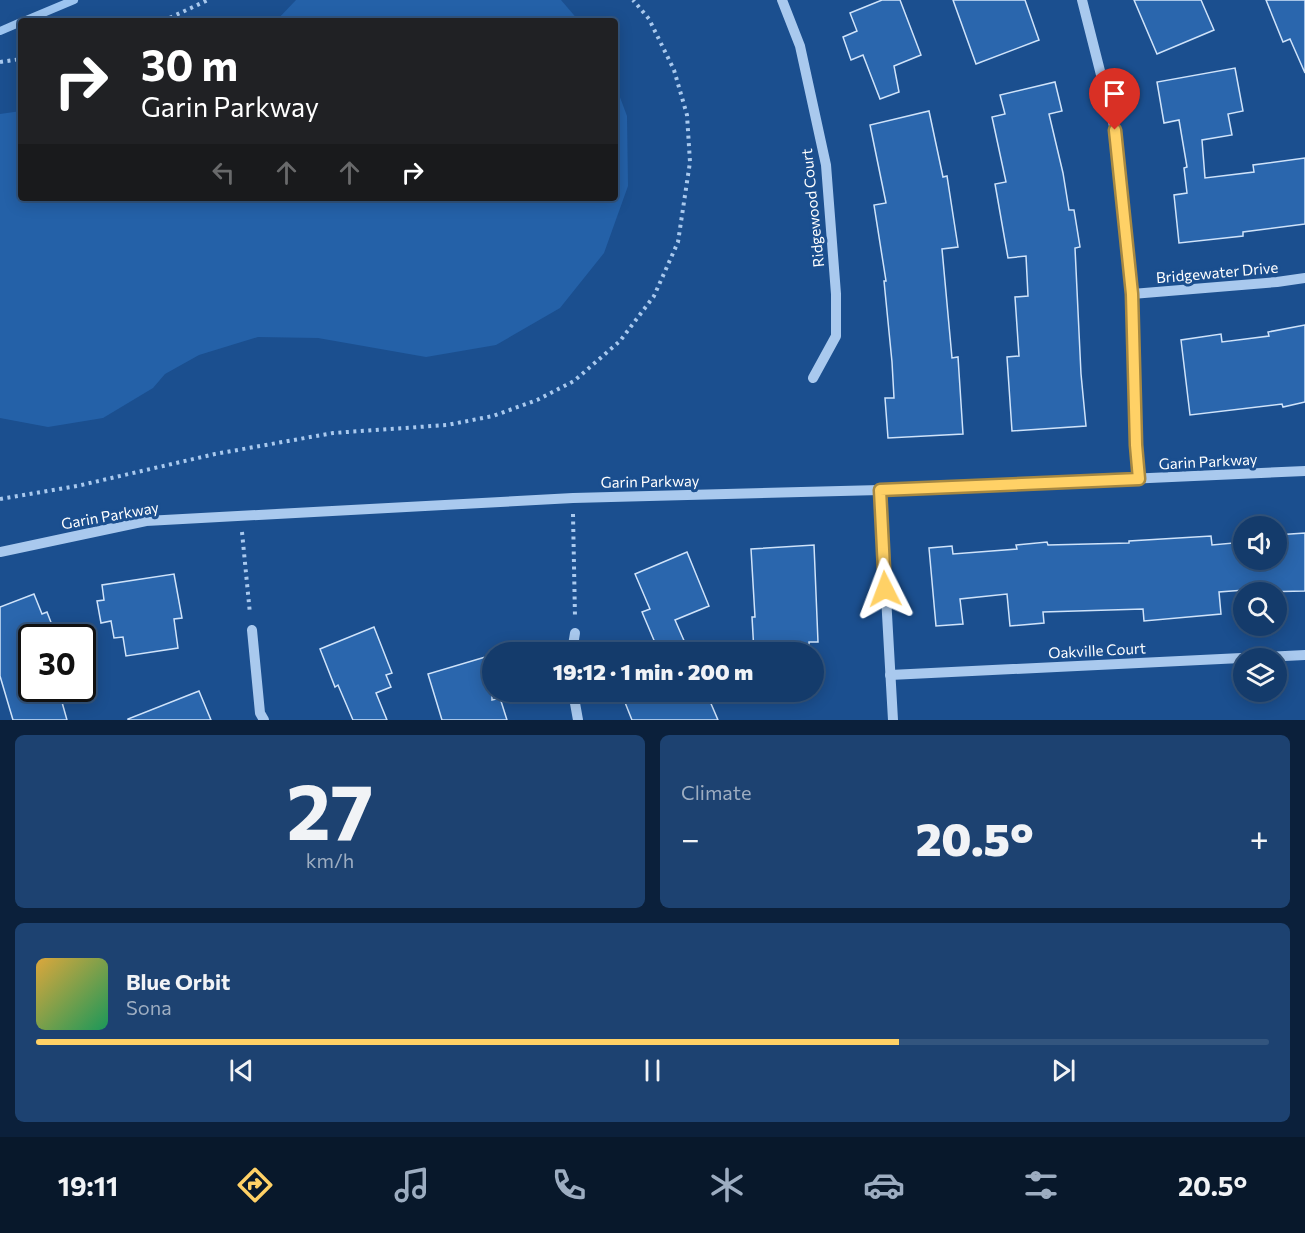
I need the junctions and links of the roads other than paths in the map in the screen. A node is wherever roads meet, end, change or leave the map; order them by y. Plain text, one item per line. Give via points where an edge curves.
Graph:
1 (782, 0) edge
2 (1082, 0) edge
3 (1305, 278) edge
4 (1132, 294) junction
5 (813, 378) dead end
6 (1305, 471) edge
7 (1139, 479) junction
8 (880, 490) junction
9 (0, 552) edge
10 (252, 630) road end
11 (575, 633) road end
12 (574, 642) edge
13 (1305, 655) edge
14 (890, 675) junction
15 (575, 702) edge
16 (264, 720) edge
17 (578, 720) edge
18 (892, 720) edge

1 - 5 street, Ridgewood Court via 800,46 826,165 836,336
2 - 4 street via 1115,130
3 - 4 street, Bridgewater Drive
4 - 7 street
6 - 7 street, Garin Parkway
7 - 8 street, Garin Parkway
8 - 9 street, Garin Parkway via 573,498 146,521
8 - 14 street
10 - 16 street
11 - 12 street
13 - 14 street, Oakville Court
14 - 18 street
15 - 17 street

